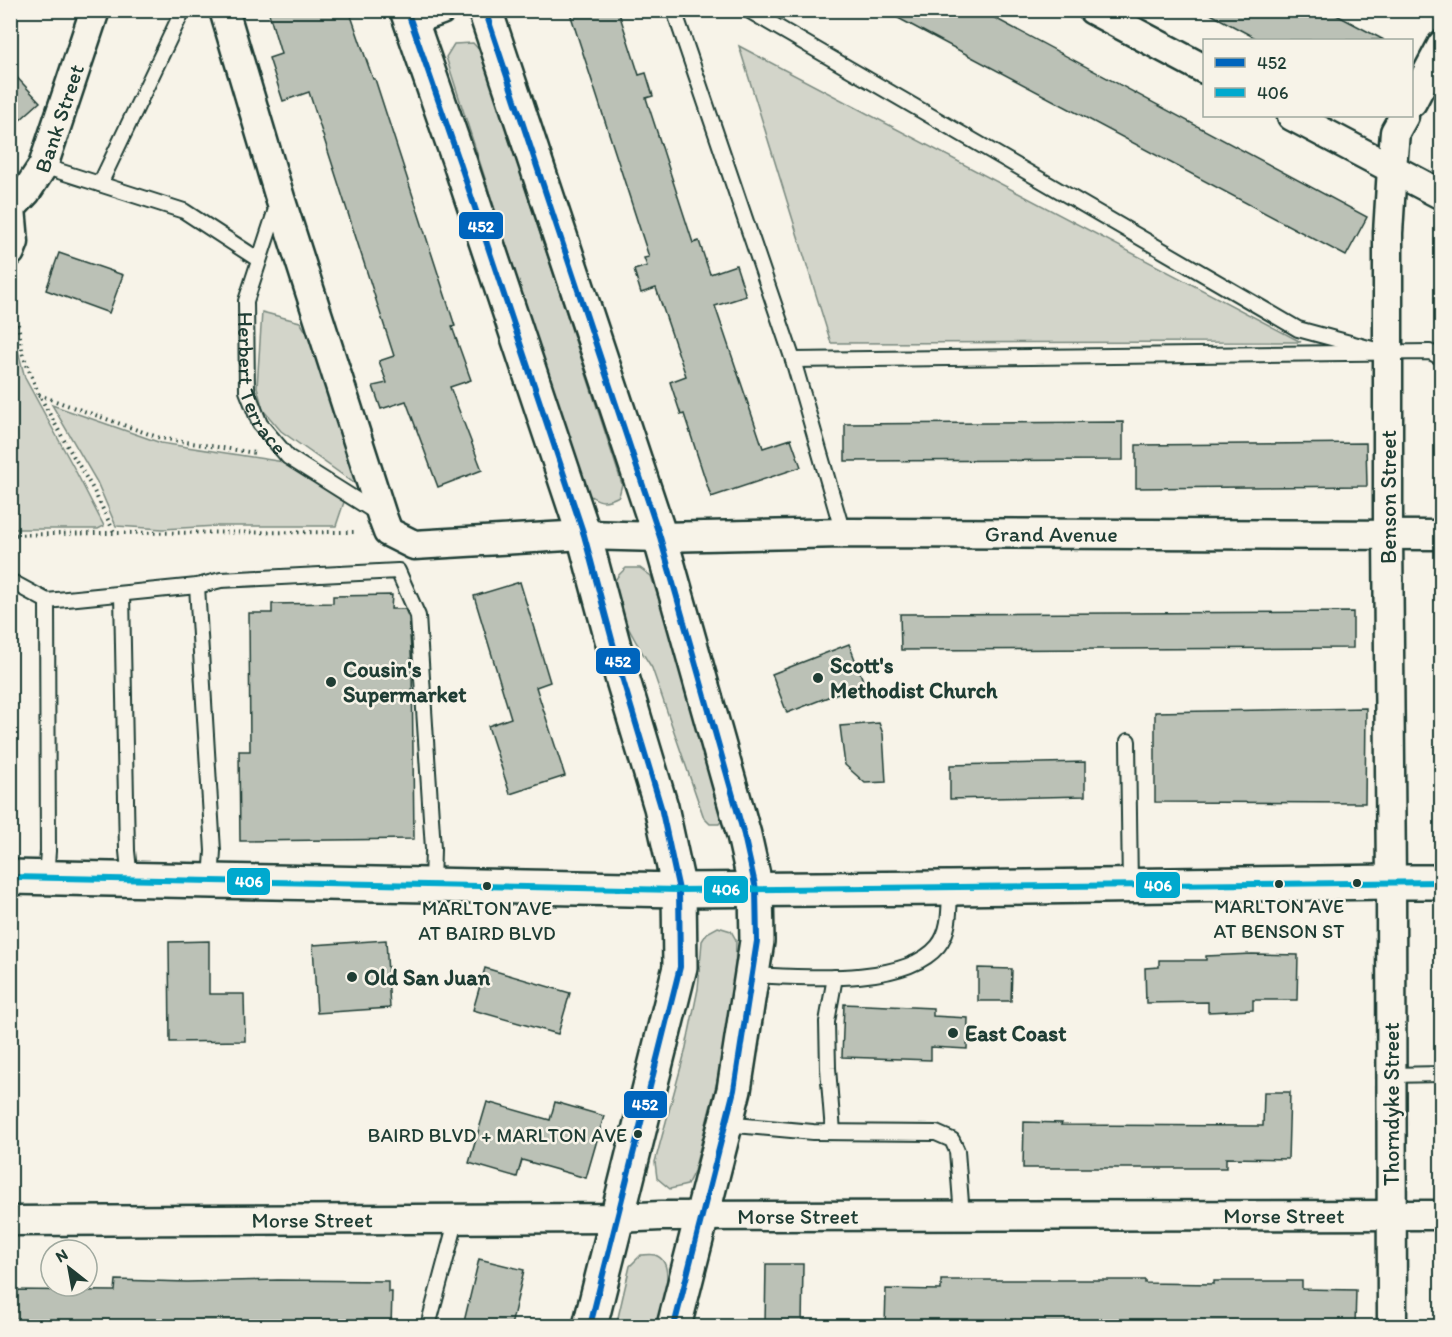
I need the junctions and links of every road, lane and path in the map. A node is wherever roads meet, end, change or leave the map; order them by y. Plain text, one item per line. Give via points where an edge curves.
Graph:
1 (95, 10) edge
2 (183, 10) edge
3 (224, 10) edge
4 (441, 10) edge
5 (485, 10) edge
6 (674, 10) edge
7 (748, 10) edge
8 (1093, 10) edge
9 (409, 16) edge
10 (1442, 45) edge
11 (1203, 68) edge
12 (1413, 100) edge
13 (1294, 117) edge
14 (1403, 117) edge
15 (43, 166) junction
16 (1392, 168) junction
17 (100, 184) junction
18 (1442, 195) edge
19 (280, 198) junction
20 (11, 208) edge
21 (10, 252) edge
22 (259, 260) junction
23 (18, 324) dead end
24 (1387, 353) junction
25 (1442, 358) edge
26 (793, 360) junction
27 (39, 395) junction
28 (288, 457) junction
29 (385, 524) junction
30 (843, 533) junction
31 (115, 534) junction
32 (1388, 534) junction
33 (584, 535) junction
34 (1442, 535) edge
35 (10, 536) edge
36 (660, 537) junction
37 (10, 582) edge
38 (197, 586) junction
39 (122, 594) junction
40 (48, 601) junction
41 (1128, 741) dead end
42 (10, 877) edge
43 (46, 878) junction
44 (130, 880) junction
45 (211, 881) junction
46 (1391, 882) junction
47 (1442, 882) edge
48 (432, 885) junction
49 (1130, 886) junction
50 (950, 888) junction
51 (756, 889) junction
52 (679, 890) junction
53 (752, 975) junction
54 (835, 977) junction
55 (1442, 1074) edge
56 (1390, 1075) junction
57 (725, 1124) junction
58 (833, 1132) junction
59 (1392, 1215) junction
60 (1442, 1215) edge
61 (702, 1216) junction
62 (962, 1216) junction
63 (457, 1218) junction
64 (618, 1218) junction
65 (10, 1221) edge
66 (428, 1326) edge
67 (590, 1326) edge
68 (674, 1326) edge
69 (1392, 1326) edge

1 - 15 street, Bank Street
2 - 17 lane
3 - 19 street
4 - 9 street
5 - 36 main road
6 - 26 lane
7 - 24 lane via 1298,329
8 - 11 street
9 - 33 main road
10 - 12 street
13 - 16 street
14 - 16 street, Benson Street via 1395,132
15 - 17 lane
15 - 20 street, Bank Street
16 - 18 street
16 - 24 street, Benson Street
17 - 22 lane via 184,211
19 - 22 lane, Herbert Terrace
19 - 29 street
20 - 21 street, Bank Street via 14,242
22 - 28 lane, Herbert Terrace via 246,301 247,391 260,424
23 - 27 path via 23,355
24 - 25 lane via 1430,352
24 - 26 lane
24 - 32 street, Benson Street
26 - 30 lane
27 - 28 path via 160,438
27 - 31 path
28 - 29 lane, Herbert Terrace
29 - 31 path
29 - 33 street, Herbert Terrace via 414,544
30 - 32 street, Grand Avenue
30 - 36 street, Grand Avenue
31 - 35 path
32 - 34 street, Grand Avenue
32 - 46 street, Benson Street
33 - 36 street, Herbert Terrace
33 - 52 main road via 661,807
36 - 51 main road
37 - 40 lane
38 - 39 lane
38 - 45 lane via 213,851
38 - 48 lane via 221,580 398,571 418,616
39 - 40 lane
39 - 44 lane
40 - 43 lane
41 - 49 lane
42 - 43 main road
43 - 44 main road
44 - 45 main road
45 - 48 main road
46 - 47 main road
46 - 49 main road
46 - 56 street, Thorndyke Street
48 - 52 main road
49 - 50 main road
50 - 51 main road
50 - 54 lane via 948,922 938,945 920,961 851,978
51 - 52 main road
51 - 53 main road via 757,941
52 - 64 main road via 680,967
53 - 54 lane
53 - 57 main road
54 - 58 lane via 827,1022
55 - 56 lane
56 - 59 street, Thorndyke Street
57 - 58 lane
57 - 61 main road
58 - 62 lane via 936,1133 952,1140 957,1151
59 - 60 street, Morse Street
59 - 62 street, Morse Street
59 - 69 street, Thorndyke Street
61 - 62 street, Morse Street
61 - 64 street, Morse Street
61 - 68 main road
63 - 64 street, Morse Street
63 - 65 street, Morse Street
63 - 66 lane
64 - 67 main road

